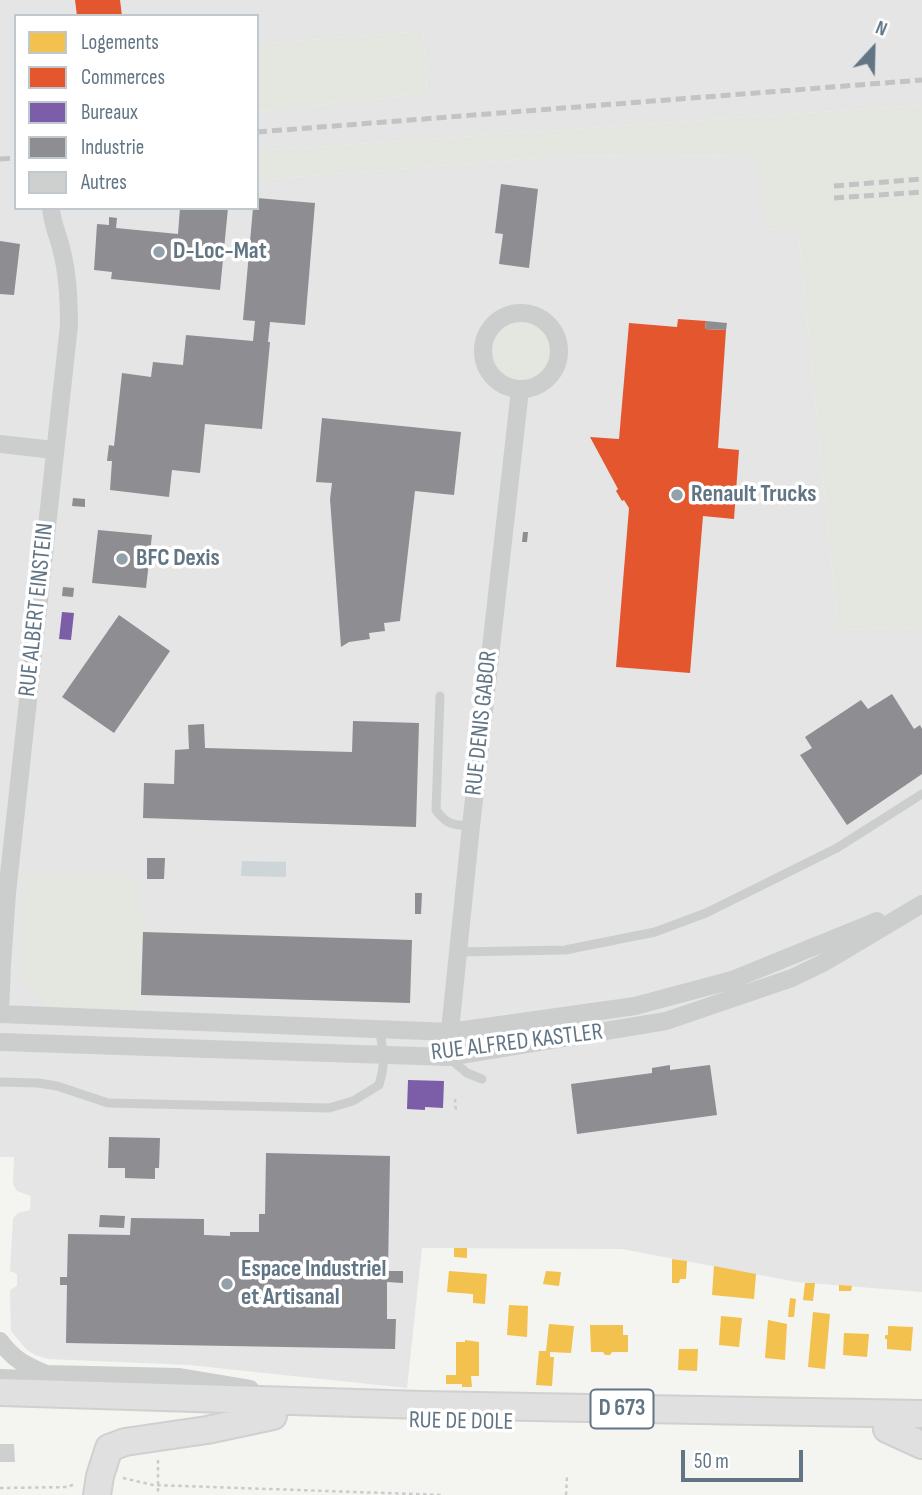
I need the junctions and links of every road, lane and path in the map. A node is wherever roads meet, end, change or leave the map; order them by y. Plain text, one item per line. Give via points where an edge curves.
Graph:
1 (51, 210) edge
2 (520, 390) junction
3 (0, 444) edge
4 (54, 450) junction
5 (440, 696) dead end
6 (922, 794) edge
7 (471, 826) junction
8 (922, 903) edge
9 (2, 930) edge
10 (458, 953) junction
11 (0, 1014) edge
12 (379, 1029) junction
13 (450, 1032) junction
14 (0, 1042) edge
15 (385, 1054) junction
16 (448, 1057) junction
17 (482, 1079) dead end
18 (0, 1082) edge
19 (455, 1099) dead end
20 (456, 1111) dead end
21 (0, 1341) edge
22 (46, 1374) junction
23 (0, 1378) edge
24 (0, 1392) edge
25 (322, 1401) junction
26 (0, 1409) edge
27 (922, 1414) edge
28 (273, 1416) junction
29 (887, 1429) junction
30 (922, 1430) edge
31 (922, 1445) edge
32 (166, 1457) dead end
33 (567, 1476) dead end
34 (121, 1478) dead end
35 (158, 1485) junction
36 (0, 1488) edge
37 (88, 1488) edge
38 (159, 1495) edge
39 (443, 1495) edge
40 (566, 1495) edge

1 - 4 street, RUE ALBERT EINSTEIN via 69,298
2 - 2 street via 545,382 559,359 555,333 536,316 523,313 498,320 483,342 482,354 499,383
2 - 7 street, RUE DENIS GABOR
3 - 4 street
4 - 9 street, RUE ALBERT EINSTEIN
5 - 7 lane via 436,810 452,825
6 - 10 lane via 837,849 706,913 656,932 565,950
7 - 10 street, RUE DENIS GABOR
8 - 13 street, RUE ALFRED KASTLER via 732,980 635,1006
8 - 16 street, RUE ALFRED KASTLER via 792,978 666,1021
9 - 11 street, RUE ALBERT EINSTEIN
10 - 13 street, RUE DENIS GABOR
11 - 12 street, RUE ALFRED KASTLER
12 - 13 street, RUE ALFRED KASTLER
12 - 15 lane
13 - 16 street, RUE DENIS GABOR
14 - 15 street, RUE ALFRED KASTLER
15 - 16 street, RUE ALFRED KASTLER
15 - 18 lane via 379,1085 353,1101 329,1108 108,1103 57,1086
16 - 17 lane
19 - 20 path
21 - 22 street via 11,1356
22 - 23 street, RUE DE DOLE via 29,1379
22 - 25 street, RUE DE DOLE via 178,1377
24 - 25 main road, RUE DE DOLE / D 673
25 - 27 main road, RUE DE DOLE / D 673
26 - 28 main road, RUE DE DOLE / D 673
28 - 29 main road, RUE DE DOLE / D 673
28 - 37 main road via 125,1442 110,1448 100,1476
29 - 30 main road, RUE DE DOLE / D 673
29 - 31 main road
32 - 35 path via 158,1457
33 - 40 path
34 - 35 path
35 - 38 path
35 - 39 path
36 - 37 path

